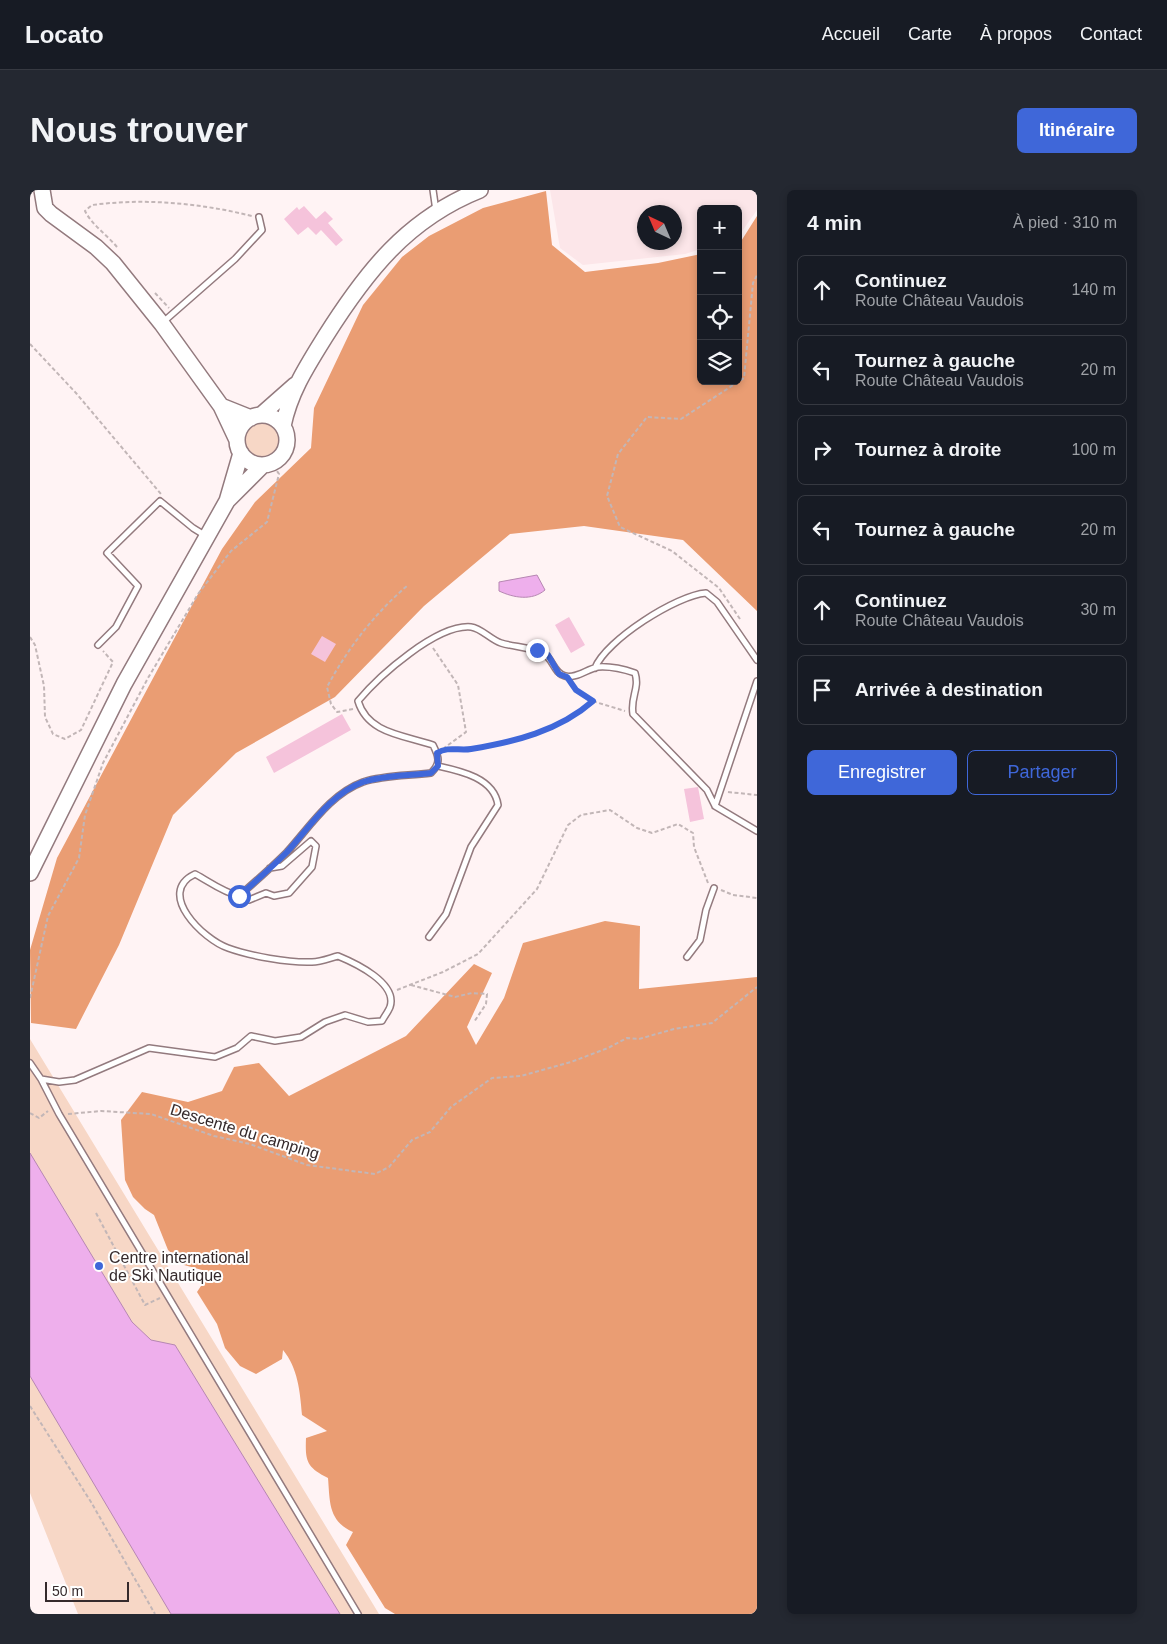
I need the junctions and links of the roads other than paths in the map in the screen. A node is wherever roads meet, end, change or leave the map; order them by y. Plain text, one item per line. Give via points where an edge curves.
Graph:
1 (434, 190) edge
2 (480, 190) edge
3 (43, 196) edge
4 (436, 212) junction
5 (259, 217) road end
6 (162, 324) junction
7 (296, 384) junction
8 (221, 406) junction
9 (256, 417) junction
10 (283, 426) junction
11 (239, 447) junction
12 (267, 465) junction
13 (227, 501) junction
14 (207, 536) junction
15 (98, 645) road end
16 (757, 660) edge
17 (594, 668) junction
18 (757, 681) edge
19 (438, 766) junction
20 (715, 806) junction
21 (757, 831) edge
22 (270, 868) junction
23 (30, 872) edge
24 (714, 888) road end
25 (239, 896) junction
26 (429, 937) dead end
27 (686, 957) dead end
28 (30, 1063) edge
29 (40, 1079) junction
30 (358, 1614) edge

1 - 4 lane
2 - 4 main road
3 - 6 main road via 50,214 113,263
4 - 7 main road via 371,268
5 - 6 lane via 262,230 235,259
6 - 8 main road
7 - 9 main road
7 - 10 main road
8 - 9 main road
8 - 11 main road
9 - 10 main road via 275,418
9 - 11 main road via 243,424
10 - 12 main road via 288,437 287,447 282,456
11 - 12 main road via 249,462
11 - 13 main road
12 - 13 main road
13 - 14 main road
14 - 15 lane via 160,502 107,554 138,586 116,627
14 - 23 main road via 124,684
16 - 17 lane via 717,602 706,593 686,597 630,629
17 - 19 lane via 567,677 559,674 548,655 500,643 472,627 450,629 429,642 390,670 358,701 362,713 373,725 433,745
17 - 20 lane via 618,668 635,673 638,684 631,703 633,714 707,790
18 - 20 lane
19 - 22 lane via 431,773 361,783 308,824 288,851
19 - 26 lane via 464,772 487,785 496,794 498,805 471,847 446,914
20 - 21 lane
22 - 25 lane
22 - 25 lane via 282,866 311,841 316,846 312,867 289,894 274,896 266,893 249,900
24 - 27 lane via 700,940
25 - 29 lane via 224,893 195,874 186,878 179,887 178,898 192,920 227,948 313,962 338,956 375,975 389,993 390,1006 382,1021 368,1022 345,1015 325,1022 301,1037 275,1040 251,1036 237,1048 215,1057 150,1048 75,1080
28 - 29 lane
29 - 30 lane

